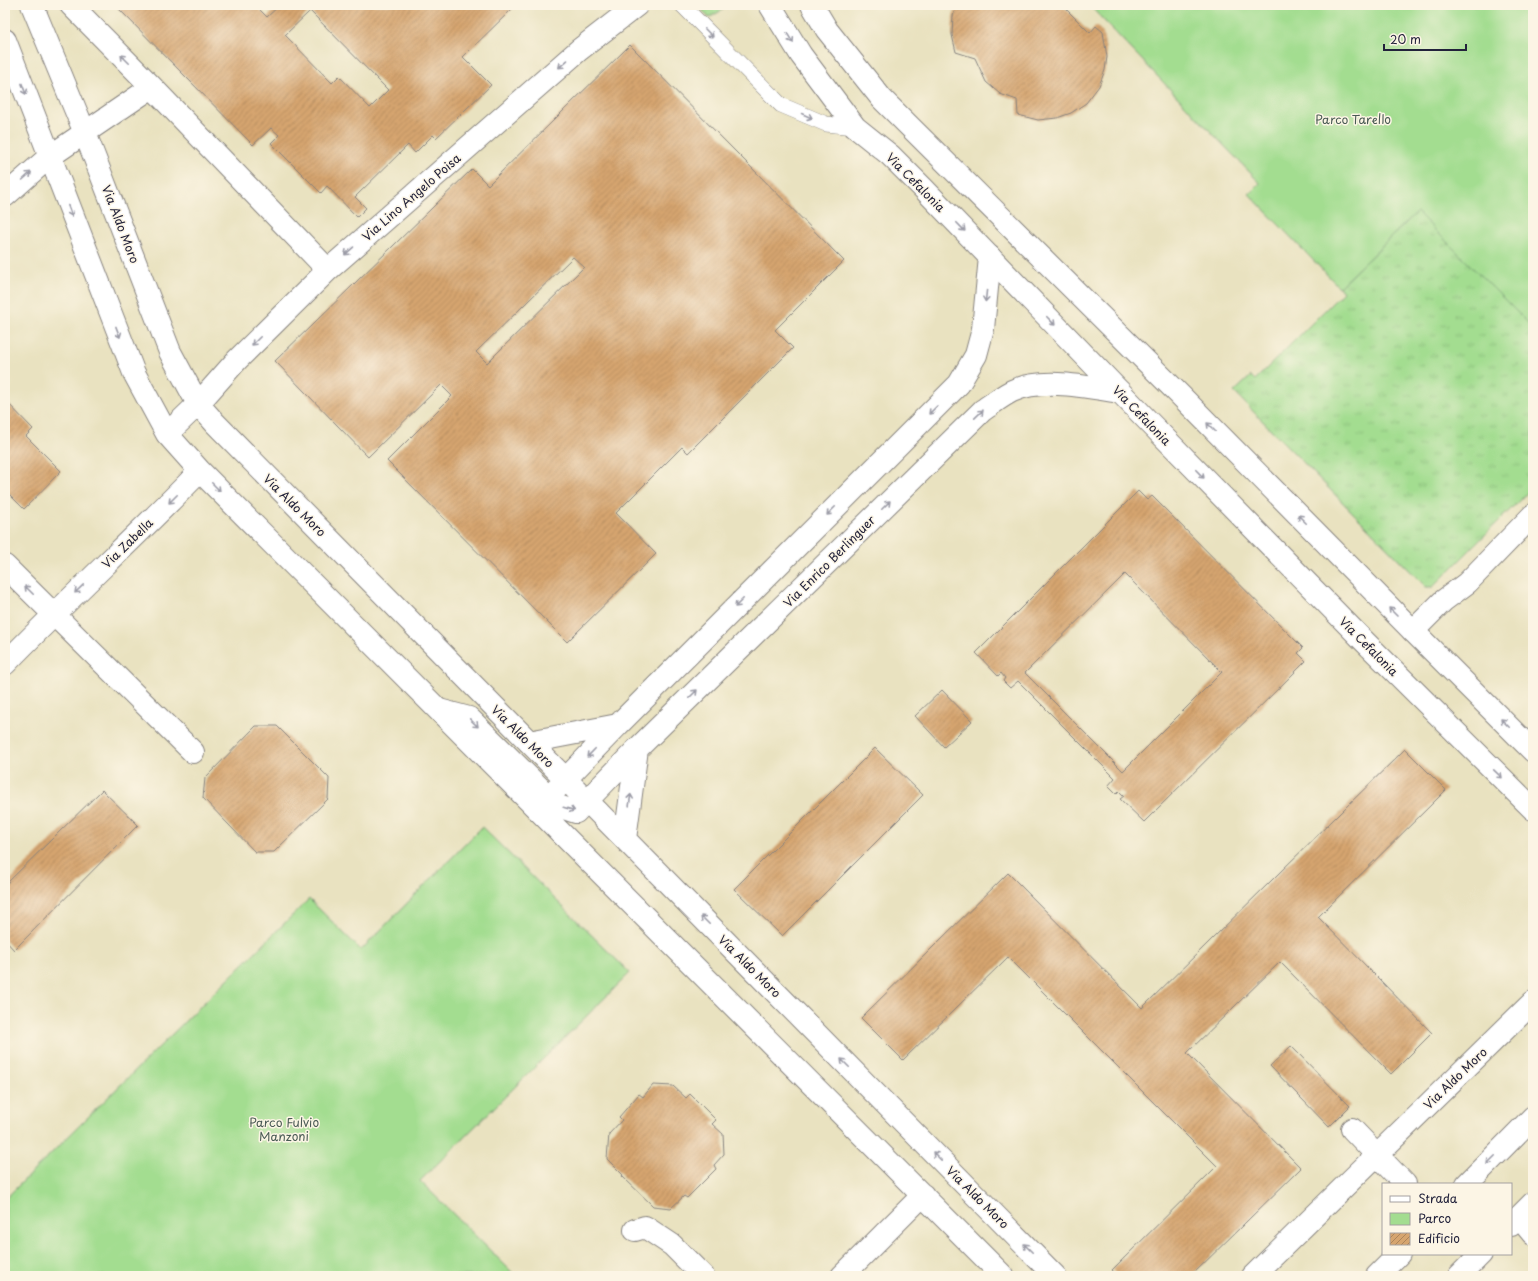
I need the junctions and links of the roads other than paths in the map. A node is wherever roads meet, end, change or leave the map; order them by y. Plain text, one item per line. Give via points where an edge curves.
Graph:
1 (32, 5) edge
2 (70, 5) edge
3 (620, 5) edge
4 (637, 5) edge
5 (682, 5) edge
6 (770, 5) edge
7 (812, 5) edge
8 (5, 40) edge
9 (579, 50) junction
10 (152, 87) junction
11 (855, 127) junction
12 (85, 132) junction
13 (49, 156) junction
14 (5, 196) edge
15 (990, 257) junction
16 (328, 270) junction
17 (1120, 392) junction
18 (198, 404) junction
19 (168, 434) junction
20 (200, 471) junction
21 (1533, 515) edge
22 (5, 566) edge
23 (53, 615) junction
24 (1413, 631) junction
25 (5, 664) edge
26 (618, 724) junction
27 (529, 742) junction
28 (637, 750) junction
29 (1533, 751) edge
30 (193, 752) dead end
31 (566, 779) junction
32 (587, 800) junction
33 (546, 806) junction
34 (1533, 809) edge
35 (625, 839) junction
36 (1533, 1002) edge
37 (1533, 1117) edge
38 (1352, 1129) dead end
39 (1377, 1154) junction
40 (1404, 1183) edge
41 (1468, 1183) edge
42 (923, 1195) junction
43 (1521, 1215) edge
44 (635, 1230) dead end
45 (1533, 1234) edge
46 (1398, 1255) edge
47 (1480, 1255) edge
48 (703, 1276) edge
49 (842, 1276) edge
50 (1003, 1276) edge
51 (1055, 1276) edge
52 (1253, 1276) edge
53 (1377, 1276) edge
54 (1459, 1276) edge

1 - 12 street, Via Aldo Moro
10 -> 2 street
3 - 9 lane
4 - 9 street, Via Lino Angelo Poisa
5 -> 11 lane via 781,105 826,124
6 -> 11 street, Via Cefalonia via 801,55
24 -> 7 street via 882,99 827,30
8 -> 13 street
9 -> 16 street, Via Lino Angelo Poisa
10 - 12 street
10 - 16 street
11 -> 15 street, Via Cefalonia via 890,155
12 - 13 street
12 - 18 street, Via Aldo Moro via 170,352
14 -> 13 street
13 -> 19 street via 134,373
15 -> 17 street, Via Cefalonia
15 -> 26 street via 983,329 976,355 959,384
16 -> 18 street, Via Lino Angelo Poisa via 237,360
28 -> 17 street, Via Enrico Berlinguer via 983,410 1013,391 1039,385 1071,384
17 -> 34 street, Via Cefalonia
18 - 19 street, Via Lino Angelo Poisa
18 - 27 street, Via Aldo Moro
19 - 20 street
20 -> 23 street, Via Zabella
20 -> 33 street via 438,710
21 - 24 street via 1467,583 1443,600
23 -> 22 street
23 - 25 street, Via Zabella
23 - 30 street
29 -> 24 street
26 - 27 street
26 -> 31 street
27 - 31 street, Via Aldo Moro
28 - 32 street, Via Enrico Berlinguer
35 -> 28 street
31 - 32 street, Via Aldo Moro
31 - 33 street
33 -> 32 street, Via Enrico Berlinguer via 558,806 576,812
32 - 35 street, Via Aldo Moro
33 - 42 street
51 -> 35 street, Via Aldo Moro
36 - 39 street, Via Aldo Moro
37 -> 41 street
38 - 39 street
39 - 40 street
39 - 52 street, Via Aldo Moro
42 - 49 street
42 - 50 street
43 - 45 street
44 - 48 street via 645,1227 672,1245
46 - 53 street
47 - 54 street

